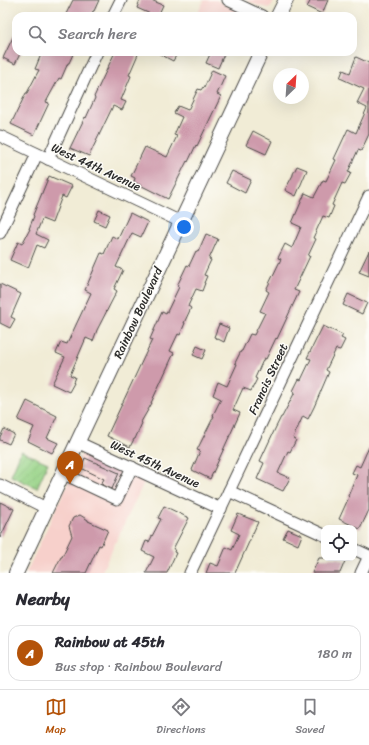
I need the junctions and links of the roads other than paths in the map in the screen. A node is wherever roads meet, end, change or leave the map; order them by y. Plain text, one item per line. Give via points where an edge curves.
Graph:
1 (121, 0) edge
2 (228, 0) edge
3 (286, 0) edge
4 (115, 12) edge
5 (254, 12) edge
6 (280, 12) edge
7 (95, 56) edge
8 (259, 56) edge
9 (0, 136) edge
10 (37, 154) junction
11 (48, 159) junction
12 (369, 196) edge
13 (181, 222) junction
14 (0, 233) edge
15 (78, 442) junction
16 (132, 467) junction
17 (62, 473) junction
18 (0, 485) edge
19 (229, 491) junction
20 (46, 508) junction
21 (221, 509) junction
22 (321, 534) edge
23 (357, 550) edge
24 (369, 556) edge
25 (16, 573) edge
26 (190, 573) edge
27 (361, 573) edge

1 - 4 street
2 - 5 street
3 - 6 main road
7 - 11 street
8 - 13 main road, Rainbow Boulevard
9 - 10 street, West 44th Avenue
10 - 11 street, West 44th Avenue
10 - 14 street
11 - 13 street, West 44th Avenue
12 - 19 street, Francis Street
13 - 15 main road, Rainbow Boulevard
15 - 16 street, West 45th Avenue
15 - 17 main road, Rainbow Boulevard
16 - 17 street via 117,499
16 - 21 street, West 45th Avenue
17 - 20 main road, Rainbow Boulevard
18 - 20 street
19 - 21 street, Francis Street
19 - 22 street
20 - 25 main road, Rainbow Boulevard
21 - 26 street, Francis Street
23 - 24 street
24 - 27 street

